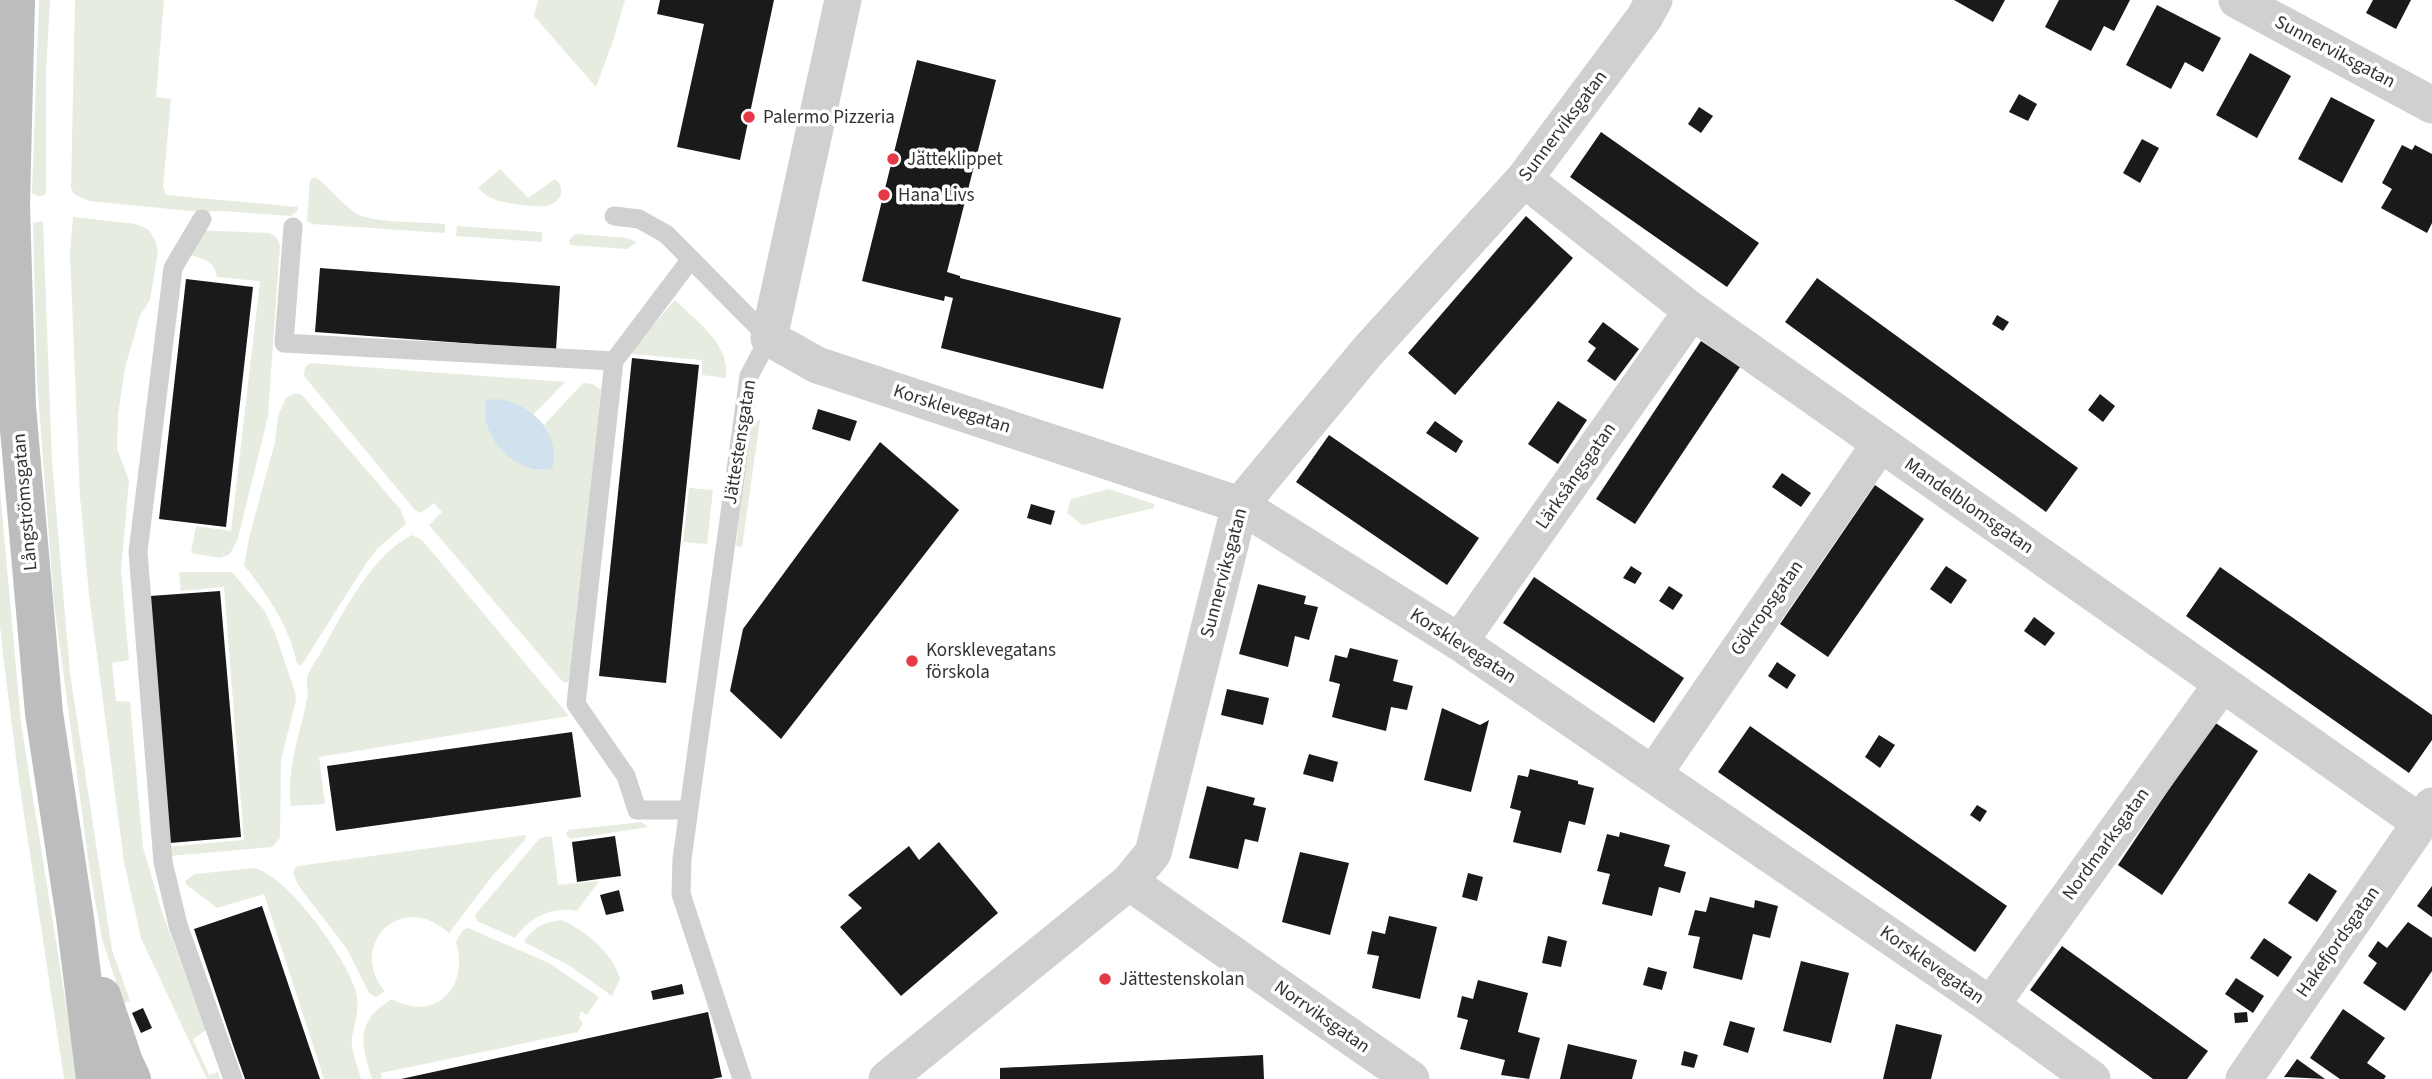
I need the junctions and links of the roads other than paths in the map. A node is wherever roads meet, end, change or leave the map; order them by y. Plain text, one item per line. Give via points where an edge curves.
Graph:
1 (16, 0) edge
2 (843, 0) edge
3 (1654, 0) edge
4 (2237, 0) edge
5 (2432, 104) edge
6 (1524, 179) junction
7 (614, 216) dead end
8 (202, 219) dead end
9 (293, 227) dead end
10 (691, 260) junction
11 (1692, 310) junction
12 (769, 338) junction
13 (614, 361) junction
14 (1880, 444) junction
15 (1240, 505) junction
16 (1459, 642) junction
17 (2222, 684) junction
18 (1654, 773) junction
19 (688, 810) junction
20 (2427, 814) edge
21 (1129, 882) junction
22 (75, 918) junction
23 (1991, 1005) junction
24 (95, 1079) edge
25 (132, 1079) edge
26 (233, 1079) edge
27 (742, 1079) edge
28 (887, 1079) edge
29 (1411, 1079) edge
30 (2092, 1079) edge
31 (2244, 1079) edge

1 - 22 street, Långströmsgatan via 11,205 17,407 44,713
2 - 12 street, Jättestensgatan
3 - 6 street, Sunnerviksgatan
4 - 5 street, Sunnerviksgatan
6 - 11 street, Mandelblomsgatan
6 - 15 street, Sunnerviksgatan via 1367,352
7 - 10 lane via 639,219 666,234
8 - 26 lane via 173,268 138,552 163,862 178,925
9 - 13 lane via 284,342
10 - 12 lane
10 - 13 lane
11 - 14 street, Mandelblomsgatan
11 - 16 street, Lärksångsgatan
12 - 15 street, Korsklevegatan via 817,365
12 - 19 lane, Jättestensgatan via 749,376
13 - 19 lane via 576,704 626,776 638,810
14 - 17 street, Mandelblomsgatan
14 - 18 street, Gökropsgatan
15 - 16 street, Korsklevegatan
15 - 21 street, Sunnerviksgatan via 1153,853
16 - 18 street, Korsklevegatan
17 - 20 street, Mandelblomsgatan
17 - 23 street, Nordmarksgatan
18 - 23 street, Korsklevegatan
19 - 27 lane, Jättestensgatan via 681,894
20 - 31 street, Hakefjordsgatan
21 - 28 street, Sunnerviksgatan
21 - 29 street, Norrviksgatan
22 - 24 street, Långströmsgatan
22 - 25 street, Långströmsgatan
23 - 30 street, Korsklevegatan

